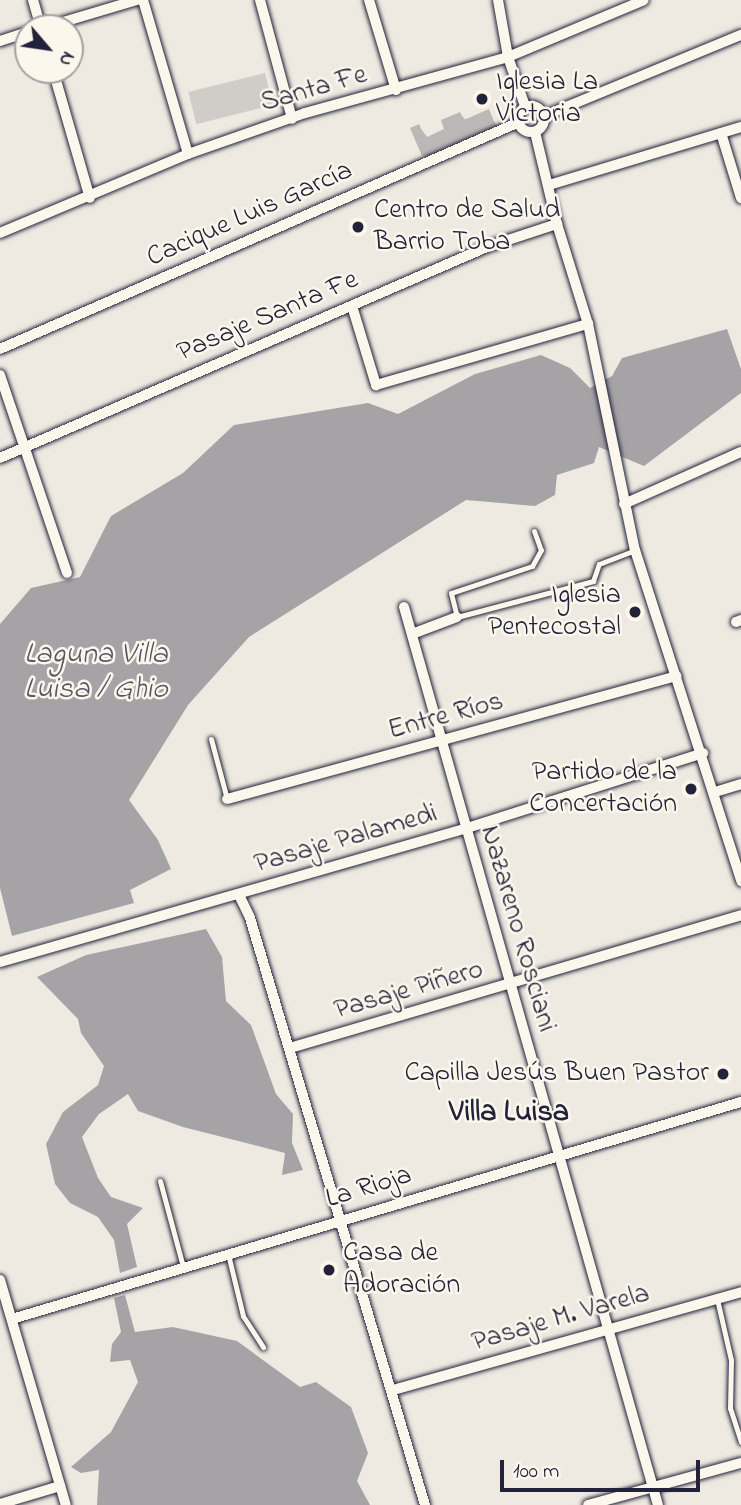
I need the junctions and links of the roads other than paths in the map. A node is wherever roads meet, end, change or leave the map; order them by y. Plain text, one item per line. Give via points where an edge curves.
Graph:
1 (137, 0) edge
2 (143, 0) edge
3 (260, 0) edge
4 (369, 0) edge
5 (498, 0) edge
6 (644, 0) edge
7 (84, 16) edge
8 (741, 35) edge
9 (509, 57) junction
10 (57, 84) edge
11 (396, 90) junction
12 (525, 106) junction
13 (544, 116) junction
14 (292, 118) junction
15 (517, 123) junction
16 (741, 127) edge
17 (535, 132) junction
18 (721, 133) junction
19 (188, 154) junction
20 (549, 185) junction
21 (90, 198) junction
22 (741, 198) edge
23 (556, 224) junction
24 (0, 233) edge
25 (352, 306) junction
26 (588, 324) junction
27 (0, 349) edge
28 (0, 375) edge
29 (26, 447) junction
30 (741, 452) edge
31 (0, 458) edge
32 (624, 504) junction
33 (534, 531) dead end
34 (635, 550) junction
35 (67, 573) dead end
36 (404, 607) dead end
37 (457, 617) junction
38 (412, 634) junction
39 (676, 676) junction
40 (211, 739) dead end
41 (441, 742) junction
42 (703, 753) junction
43 (741, 784) edge
44 (715, 792) junction
45 (227, 799) joint
46 (464, 829) junction
47 (741, 881) edge
48 (239, 895) junction
49 (741, 915) edge
50 (0, 962) edge
51 (509, 986) junction
52 (290, 1048) junction
53 (741, 1102) edge
54 (559, 1154) junction
55 (160, 1181) dead end
56 (342, 1220) junction
57 (228, 1254) junction
58 (183, 1267) junction
59 (0, 1280) edge
60 (741, 1292) edge
61 (717, 1299) junction
62 (12, 1319) junction
63 (609, 1329) junction
64 (263, 1348) dead end
65 (393, 1390) junction
66 (741, 1442) edge
67 (741, 1463) edge
68 (60, 1486) junction
69 (653, 1486) junction
70 (0, 1504) edge
71 (66, 1505) edge
72 (425, 1505) edge
73 (588, 1505) edge
74 (659, 1505) edge

1 - 7 street
2 - 19 street
3 - 14 street
4 - 11 street
5 - 9 street
6 - 9 street, Santa Fe
8 - 13 street
9 - 11 street, Santa Fe
9 - 12 street
10 - 21 street
11 - 14 street, Santa Fe
12 - 13 street via 533,106
12 - 15 street
13 - 17 street
14 - 19 street, Santa Fe
15 - 17 street via 521,129
15 - 27 street, Cacique Luis García
16 - 18 street
17 - 20 street
18 - 20 street
18 - 22 street
19 - 21 street, Santa Fe
20 - 23 street
21 - 24 street, Santa Fe
23 - 25 street, Pasaje Santa Fe via 488,247
23 - 26 street
25 - 26 street via 376,385
25 - 29 street, Pasaje Santa Fe
26 - 32 street
28 - 29 street
29 - 31 street, Pasaje Santa Fe
29 - 35 street
30 - 32 street
32 - 34 street
33 - 37 lane via 541,550 533,566 451,593
34 - 37 lane via 599,564 593,581
34 - 39 street
36 - 38 street, Nazareno Rosciani
37 - 38 street
38 - 41 street, Nazareno Rosciani
39 - 41 street, Entre Ríos
39 - 42 street
40 - 45 lane
41 - 45 street, Entre Ríos
41 - 46 street, Nazareno Rosciani
42 - 44 street
42 - 46 street, Pasaje Palamedi
43 - 44 street
44 - 47 street
46 - 48 street, Pasaje Palamedi
46 - 51 street, Nazareno Rosciani
48 - 50 street, Pasaje Palamedi
48 - 52 street
49 - 51 street, Pasaje Piñero
51 - 52 street, Pasaje Piñero
51 - 54 street, Nazareno Rosciani
52 - 56 street
53 - 54 street, La Rioja
54 - 56 street, La Rioja
54 - 63 street, Nazareno Rosciani
55 - 58 lane
56 - 57 street, La Rioja
56 - 65 street
57 - 58 street, La Rioja
57 - 64 lane via 243,1316
58 - 62 street, La Rioja
59 - 62 street
60 - 61 street, Pasaje M. Varela
61 - 63 street, Pasaje M. Varela
61 - 66 lane via 731,1360 730,1408
62 - 68 street
63 - 65 street, Pasaje M. Varela
63 - 69 street, Nazareno Rosciani
65 - 72 street
67 - 69 street
68 - 70 street
68 - 71 street
69 - 73 street
69 - 74 street, Nazareno Rosciani

